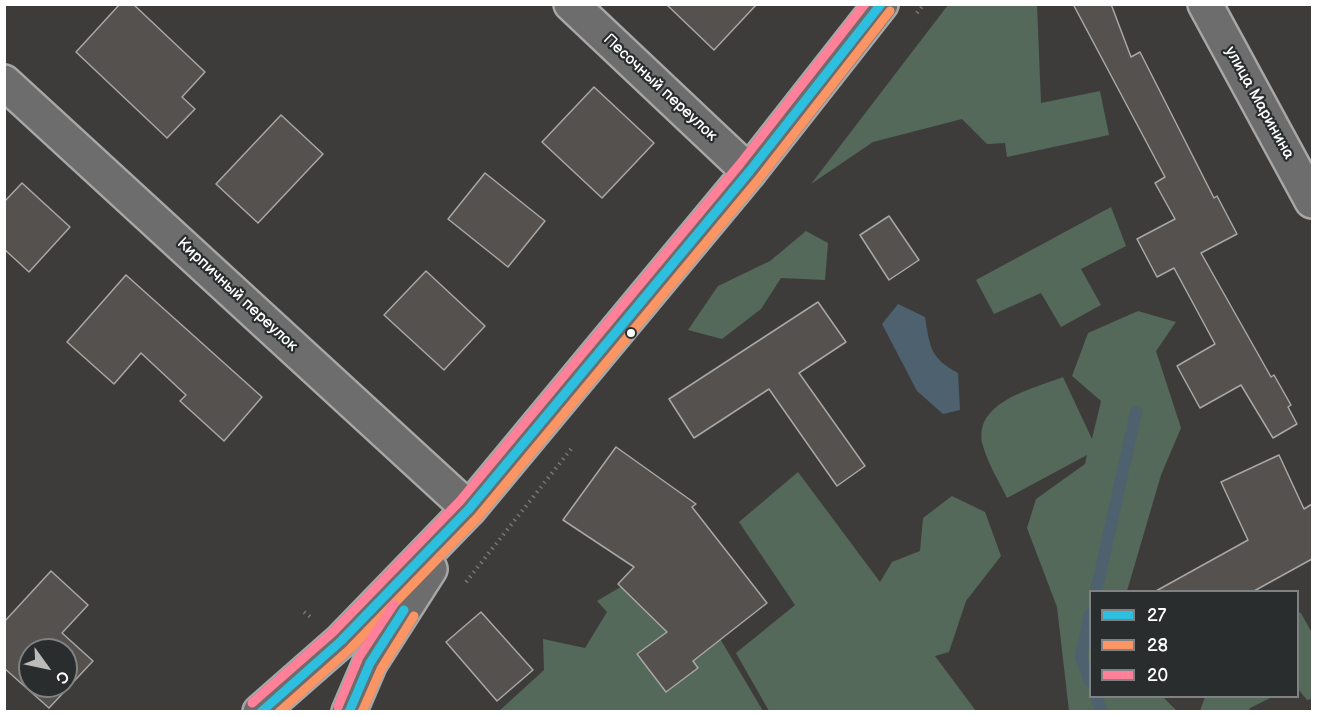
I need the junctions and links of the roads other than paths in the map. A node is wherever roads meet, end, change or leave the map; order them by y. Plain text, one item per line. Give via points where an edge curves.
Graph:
1 (571, 4) edge
2 (881, 4) edge
3 (1205, 4) edge
4 (4, 82) edge
5 (749, 172) junction
6 (1312, 201) edge
7 (469, 509) junction
8 (260, 711) edge
9 (349, 711) edge

1 - 5 main road, Песочный переулок
2 - 5 main road
3 - 6 main road, улица Маринина
4 - 7 main road, Кирпичный переулок
5 - 7 main road
7 - 8 main road via 341,641
7 - 9 main road via 370,663

